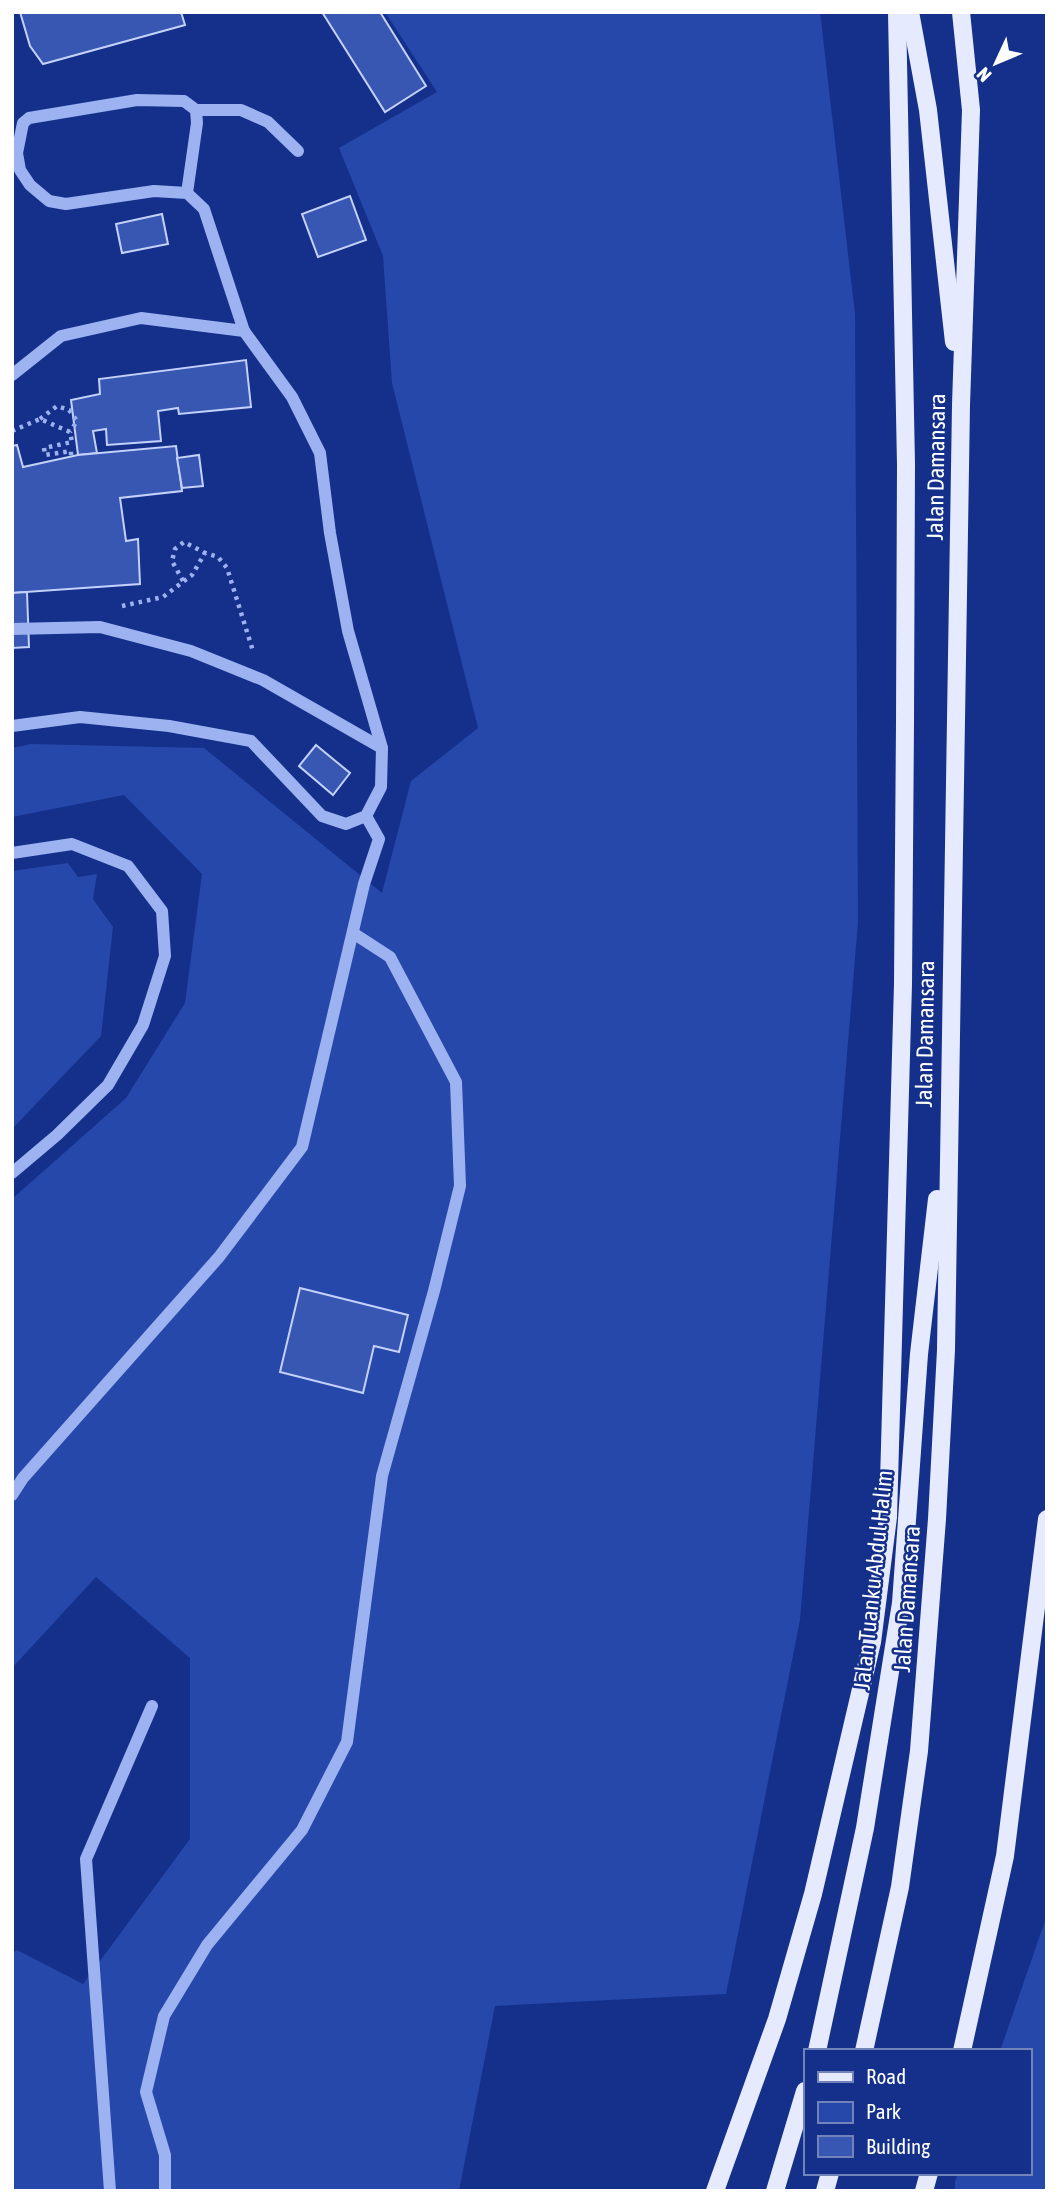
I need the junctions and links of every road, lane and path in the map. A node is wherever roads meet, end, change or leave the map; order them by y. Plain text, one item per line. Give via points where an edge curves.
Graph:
1 (897, 12) edge
2 (909, 12) edge
3 (961, 12) edge
4 (196, 110) junction
5 (298, 151) dead end
6 (187, 194) junction
7 (244, 331) junction
8 (12, 375) edge
9 (961, 405) junction
10 (40, 419) junction
11 (12, 431) edge
12 (70, 432) junction
13 (71, 456) dead end
14 (205, 553) junction
15 (183, 581) junction
16 (100, 627) junction
17 (12, 629) edge
18 (262, 680) junction
19 (12, 726) edge
20 (382, 748) junction
21 (366, 816) junction
22 (12, 853) edge
23 (352, 933) junction
24 (948, 1111) junction
25 (12, 1173) edge
26 (12, 1495) edge
27 (1047, 1519) edge
28 (152, 1706) dead end
29 (817, 2049) edge
30 (864, 2049) edge
31 (962, 2049) edge
32 (804, 2094) edge
33 (110, 2191) edge
34 (165, 2191) edge
35 (715, 2191) edge
36 (775, 2191) edge

1 - 35 main road via 906,464 905,710 888,1517 872,1642 813,1894 777,2019
2 - 9 main road via 928,110
3 - 9 main road, Jalan Damansara via 971,110
4 - 5 street via 241,110 268,122
4 - 6 street
4 - 6 street via 184,101 137,100 29,118 23,123 17,153 20,170 48,201 66,204 154,191
6 - 7 street via 204,209
7 - 8 street via 141,318 61,336
7 - 20 street via 292,397 320,453 348,631
9 - 24 main road, Jalan Damansara
10 - 11 path
10 - 12 path
10 - 12 path via 57,406 69,410 77,421
12 - 13 path via 72,442 44,447 45,455 71,451
14 - 15 path
14 - 15 path via 184,542 175,549 172,562
14 - 18 path via 218,557 227,568
15 - 16 path via 163,597 103,611
16 - 17 street
16 - 18 street via 191,651
18 - 20 street
19 - 21 street via 80,717 251,741 322,816 346,824
20 - 21 street via 381,787
21 - 23 street via 379,839
22 - 25 street via 72,844 128,866 162,911 165,956 143,1025 108,1085
23 - 26 street via 302,1147 219,1257
23 - 34 street via 390,957 456,1082 460,1186 382,1476 347,1742 302,1830 207,1945 164,2016 146,2092 165,2155
24 - 29 main road, Jalan Tuanku Abdul Halim via 919,1354 901,1602 865,1828
24 - 30 main road, Jalan Damansara via 945,1363 919,1751 900,1887
27 - 31 main road via 1005,1856
28 - 33 street via 86,1859
32 - 36 main road

